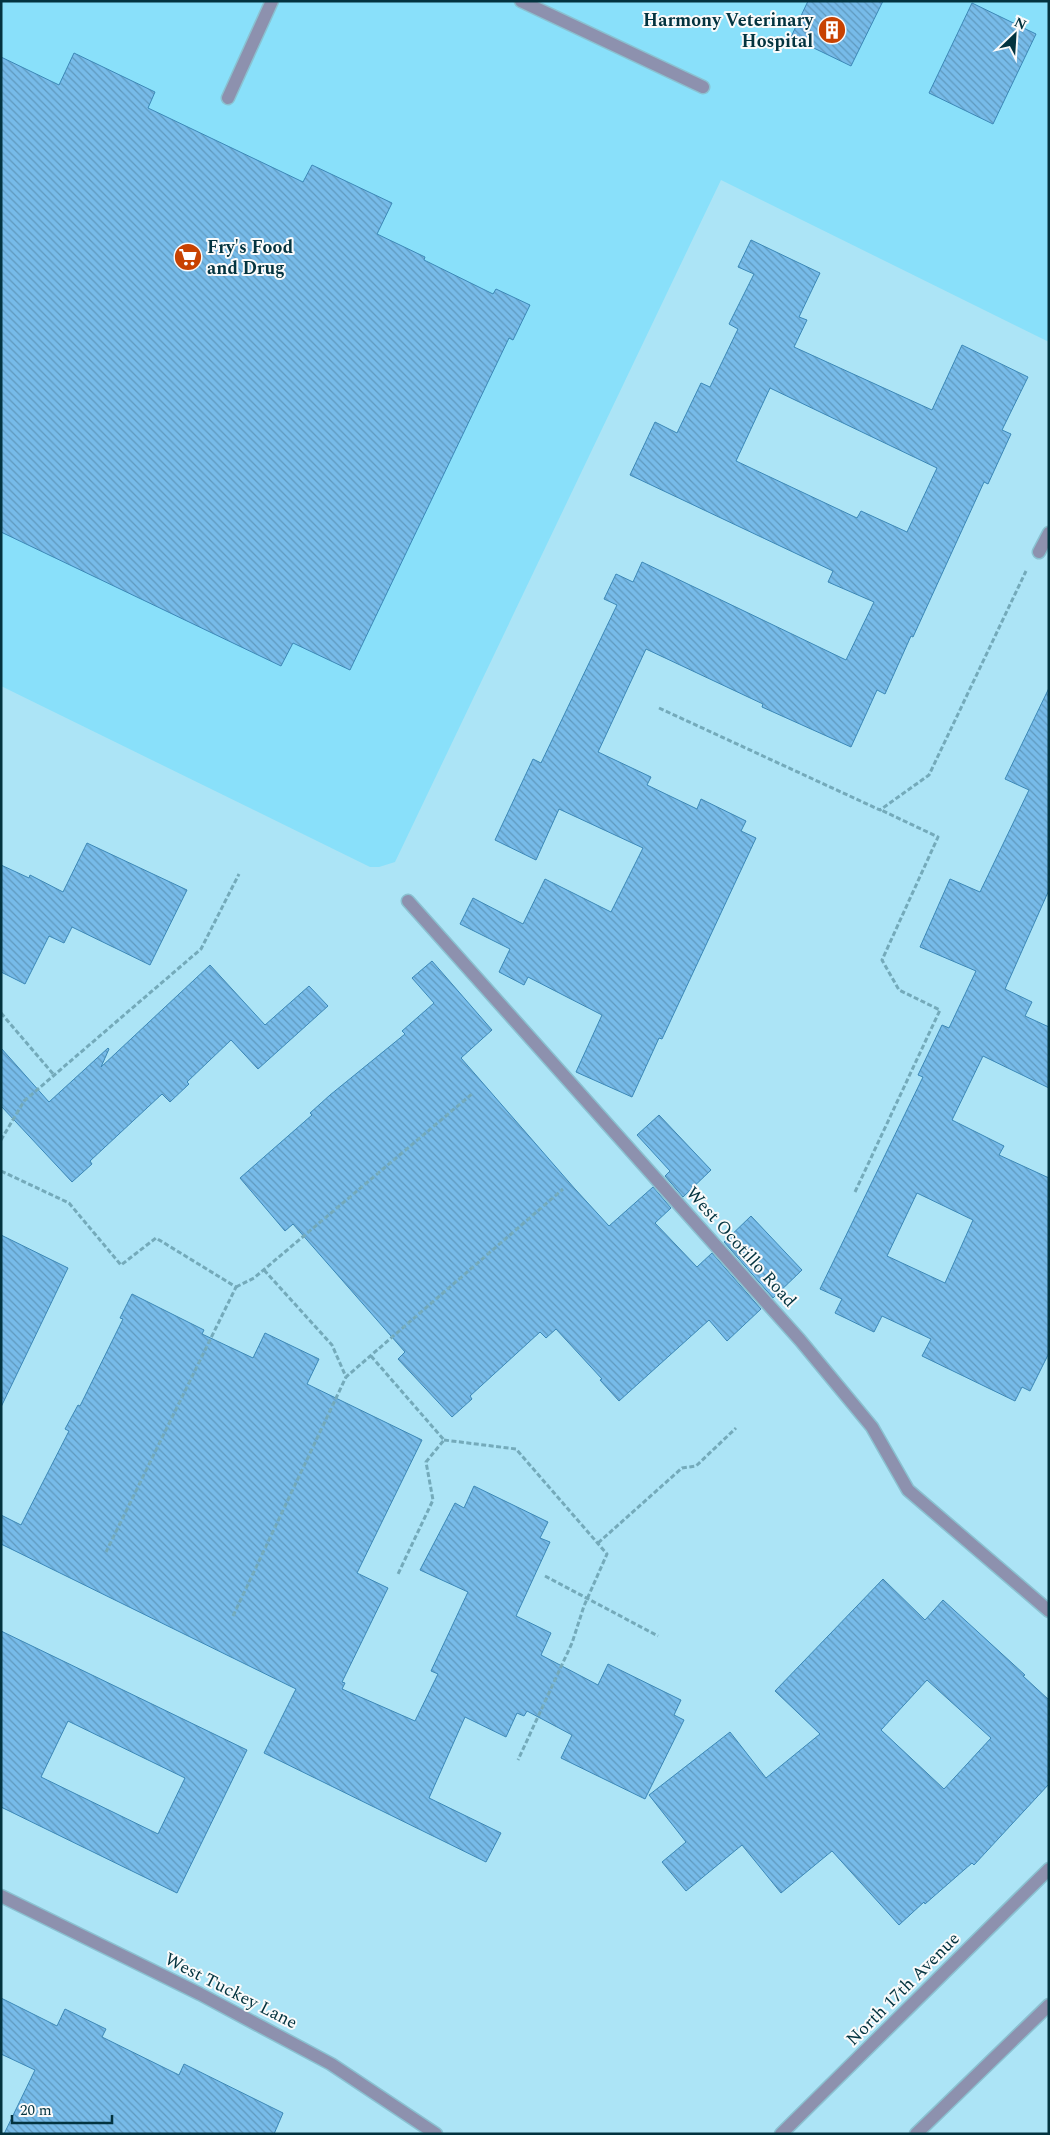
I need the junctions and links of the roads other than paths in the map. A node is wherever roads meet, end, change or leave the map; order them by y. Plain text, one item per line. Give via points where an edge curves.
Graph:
1 (272, 1) edge
2 (521, 1) edge
3 (703, 87) dead end
4 (228, 98) dead end
5 (1049, 533) edge
6 (1039, 552) dead end
7 (408, 901) dead end
8 (1049, 1612) edge
9 (1049, 1869) edge
10 (1, 1896) edge
11 (1049, 2005) edge
12 (436, 2134) edge
13 (781, 2134) edge
14 (916, 2134) edge

1 - 4 street
2 - 3 street
5 - 6 street
7 - 8 street, West Ocotillo Road via 800,1340 872,1427 908,1490
9 - 13 street, North 17th Avenue
10 - 12 street, West Tuckey Lane via 200,1994 331,2064
11 - 14 street

